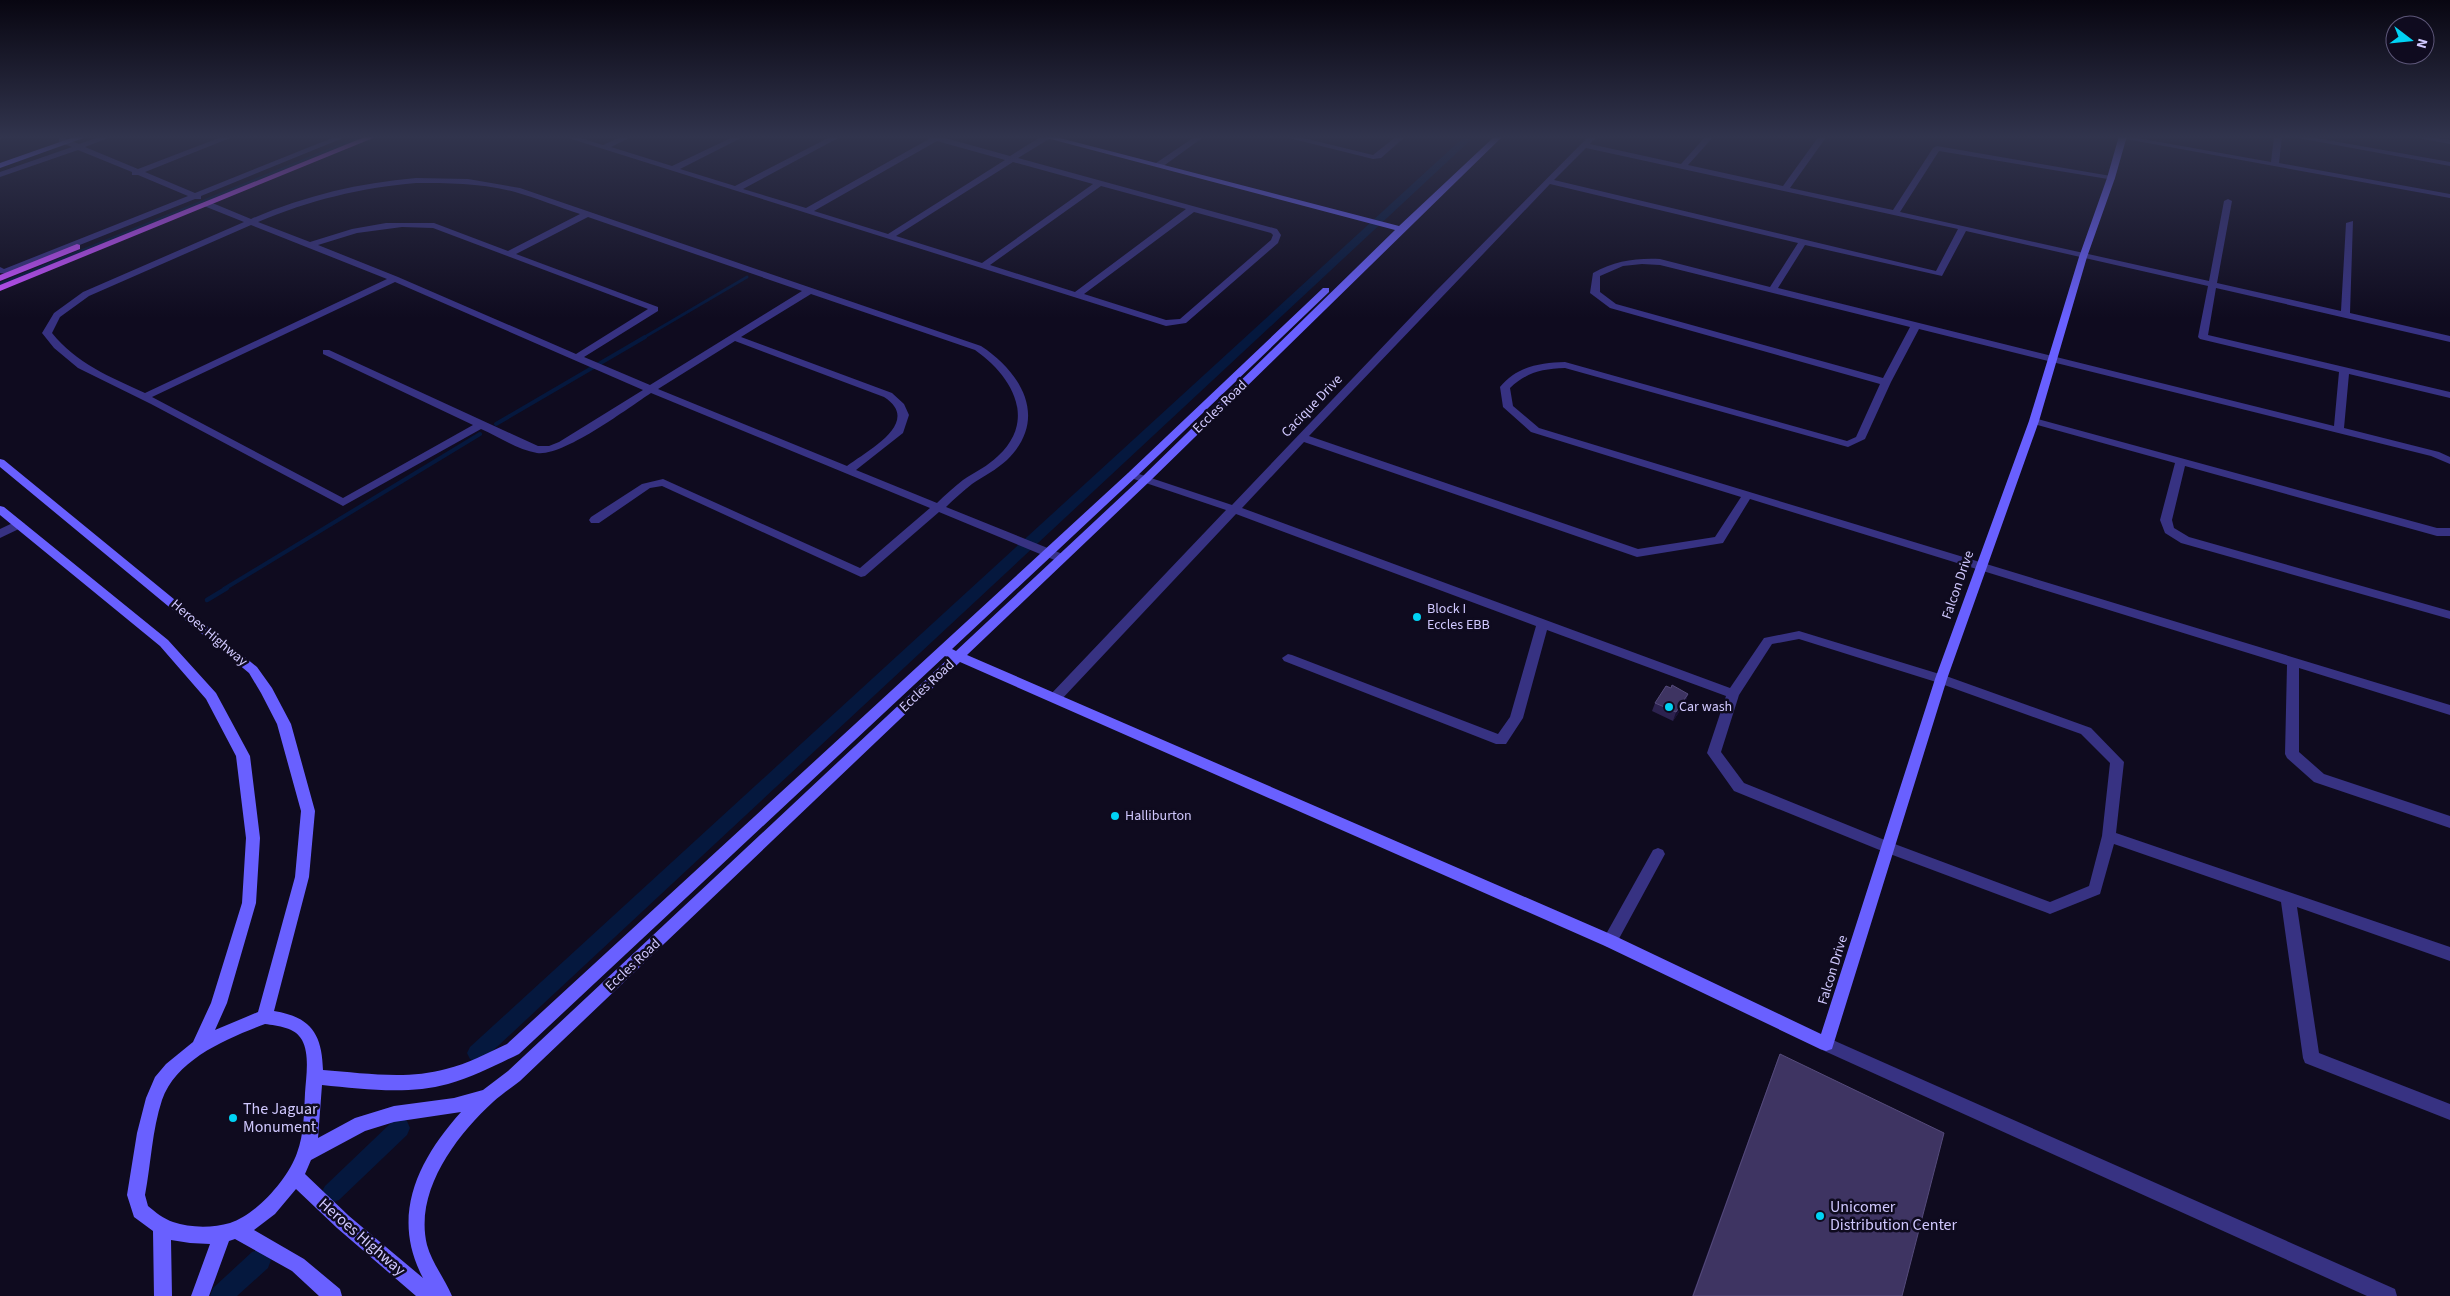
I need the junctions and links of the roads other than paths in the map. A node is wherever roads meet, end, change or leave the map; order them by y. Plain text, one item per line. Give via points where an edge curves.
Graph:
1 (225, 196) edge
2 (323, 196) edge
3 (534, 196) edge
4 (760, 196) edge
5 (832, 196) edge
6 (953, 196) edge
7 (1080, 196) edge
8 (1147, 196) edge
9 (1278, 196) edge
10 (1428, 196) edge
11 (1432, 196) edge
12 (1532, 196) edge
13 (1611, 196) edge
14 (1819, 196) edge
15 (1906, 196) edge
16 (2104, 196) edge
17 (198, 197) joint
18 (2228, 201) dead end
19 (207, 204) junction
20 (1193, 208) junction
21 (807, 211) junction
22 (1895, 213) junction
23 (587, 214) junction
24 (253, 221) junction
25 (2350, 223) dead end
26 (1397, 228) junction
27 (1963, 228) junction
28 (889, 237) junction
29 (1802, 243) junction
30 (310, 245) junction
31 (510, 253) junction
32 (2083, 257) junction
33 (983, 266) junction
34 (0, 270) edge
35 (0, 278) edge
36 (395, 279) junction
37 (2211, 285) junction
38 (0, 288) edge
39 (1773, 289) junction
40 (810, 290) junction
41 (1077, 295) junction
42 (2345, 315) junction
43 (1915, 326) junction
44 (735, 338) junction
45 (2450, 339) edge
46 (326, 352) dead end
47 (577, 357) junction
48 (2052, 358) junction
49 (2344, 370) junction
50 (1886, 382) junction
51 (652, 390) junction
52 (146, 396) junction
53 (2450, 396) edge
54 (2034, 421) junction
55 (480, 426) junction
56 (2339, 431) junction
57 (1301, 438) junction
58 (2180, 461) junction
59 (2450, 461) edge
60 (0, 462) edge
61 (848, 471) junction
62 (1132, 475) junction
63 (1146, 479) junction
64 (1747, 496) junction
65 (939, 507) junction
66 (0, 509) edge
67 (1234, 509) junction
68 (595, 520) dead end
69 (19, 524) junction
70 (2450, 532) edge
71 (0, 534) edge
72 (1047, 552) junction
73 (1061, 558) junction
74 (1980, 567) junction
75 (2450, 615) edge
76 (1543, 624) junction
77 (943, 650) junction
78 (959, 656) junction
79 (1288, 658) dead end
80 (2293, 662) junction
81 (1941, 679) junction
82 (1733, 694) junction
83 (1055, 698) junction
84 (2450, 710) edge
85 (2450, 822) edge
86 (2109, 836) junction
87 (1887, 847) junction
88 (1658, 854) dead end
89 (2288, 898) junction
90 (1610, 941) junction
91 (2450, 954) edge
92 (264, 1017) junction
93 (1826, 1044) junction
94 (199, 1047) junction
95 (314, 1077) junction
96 (488, 1096) junction
97 (2450, 1112) edge
98 (306, 1154) junction
99 (295, 1176) junction
100 (162, 1227) junction
101 (230, 1232) junction
102 (163, 1296) edge
103 (200, 1296) edge
104 (333, 1296) edge
105 (430, 1296) edge
106 (444, 1296) edge
107 (2388, 1296) edge

1 - 19 main road
2 - 24 street
3 - 23 street
4 - 21 street
5 - 21 street
6 - 28 street
7 - 33 street
8 - 20 street
9 - 26 street
10 - 26 street, Eccles Road
11 - 26 street, Eccles Road
12 - 57 street, Cacique Drive
13 - 29 street
14 - 22 street
15 - 22 street
16 - 32 street, Falcon Drive
17 - 34 street via 4,272
17 - 35 main road
18 - 37 street
19 - 24 street
19 - 38 main road
20 - 41 street
20 - 41 street via 1274,231 1277,235 1275,241 1176,323 1166,323
21 - 28 street
22 - 27 street
23 - 31 street
23 - 40 street
24 - 30 street
24 - 52 street via 101,286 66,306 50,324 47,333 68,358
25 - 42 street
26 - 62 street, Eccles Road
26 - 63 street, Eccles Road
27 - 29 street via 1939,274
27 - 32 street
28 - 33 street
29 - 39 street
30 - 31 street via 363,229 421,224 449,230
30 - 36 street
31 - 47 street via 655,309
32 - 37 street
32 - 48 street, Falcon Drive
33 - 41 street
36 - 47 street
36 - 52 street
37 - 42 street
37 - 49 street via 2203,337
39 - 43 street
39 - 50 street via 1660,262 1634,260 1614,264 1596,275 1595,292 1613,306
40 - 44 street
40 - 65 street via 978,348 990,355 1016,382 1023,405 1022,423 1008,453
42 - 45 street
43 - 48 street
43 - 50 street
44 - 51 street
44 - 61 street via 888,394 902,405 904,422 899,431
46 - 55 street
47 - 51 street
48 - 54 street, Falcon Drive
48 - 56 street
49 - 53 street
49 - 56 street
50 - 64 street via 1860,439 1848,444 1564,365 1542,366 1519,373 1505,387 1508,408 1535,430
51 - 55 street via 563,444 546,450 536,451
51 - 61 street
52 - 55 street via 344,503
54 - 58 street
54 - 74 street, Falcon Drive
56 - 59 street via 2435,454
57 - 64 street via 1637,553 1719,540
57 - 67 street, Cacique Drive
58 - 70 street via 2436,532
58 - 75 street via 2166,520 2168,530 2185,540
60 - 92 street, Heroes Highway via 252,670 284,724 308,811 302,877
61 - 65 street
62 - 63 street
62 - 72 street, Eccles Road
63 - 67 street
63 - 73 street, Eccles Road
64 - 74 street
65 - 68 street via 861,573 663,482 646,486
65 - 72 street
66 - 69 street
67 - 76 street
67 - 83 street, Cacique Drive
69 - 71 street
69 - 94 street via 164,643 212,696 242,756 253,838 249,902 219,1003
72 - 73 street
72 - 77 street, Eccles Road
73 - 78 street, Eccles Road
74 - 80 street
74 - 81 street, Falcon Drive
76 - 79 street via 1516,718 1502,740
76 - 82 street
77 - 78 street
77 - 95 street, Eccles Road via 513,1049 476,1067 439,1079 402,1083
78 - 83 street
78 - 96 street, Eccles Road via 514,1076
80 - 84 street
80 - 85 street via 2292,754 2319,778
81 - 82 street via 1800,635 1768,641
81 - 86 street via 2086,731 2117,762
81 - 87 street, Falcon Drive
82 - 87 street via 1714,753 1739,787
83 - 90 street
86 - 87 street via 2094,890 2050,908
86 - 89 street
87 - 93 street, Falcon Drive
88 - 90 street
89 - 91 street
89 - 97 street via 2311,1058
90 - 93 street
92 - 94 street via 220,1034
92 - 95 street via 292,1023 304,1030 312,1044
93 - 107 street
94 - 100 street via 163,1081 154,1098 136,1196 140,1211
95 - 98 street via 311,1134
96 - 98 street, Eccles Road via 454,1106 394,1114 361,1124
96 - 106 street via 457,1127 439,1152 421,1193 417,1238 427,1266
98 - 99 street
99 - 101 street via 272,1204
99 - 105 street, Heroes Highway
100 - 101 street via 176,1232
100 - 102 street
101 - 103 street
101 - 104 street via 298,1265

